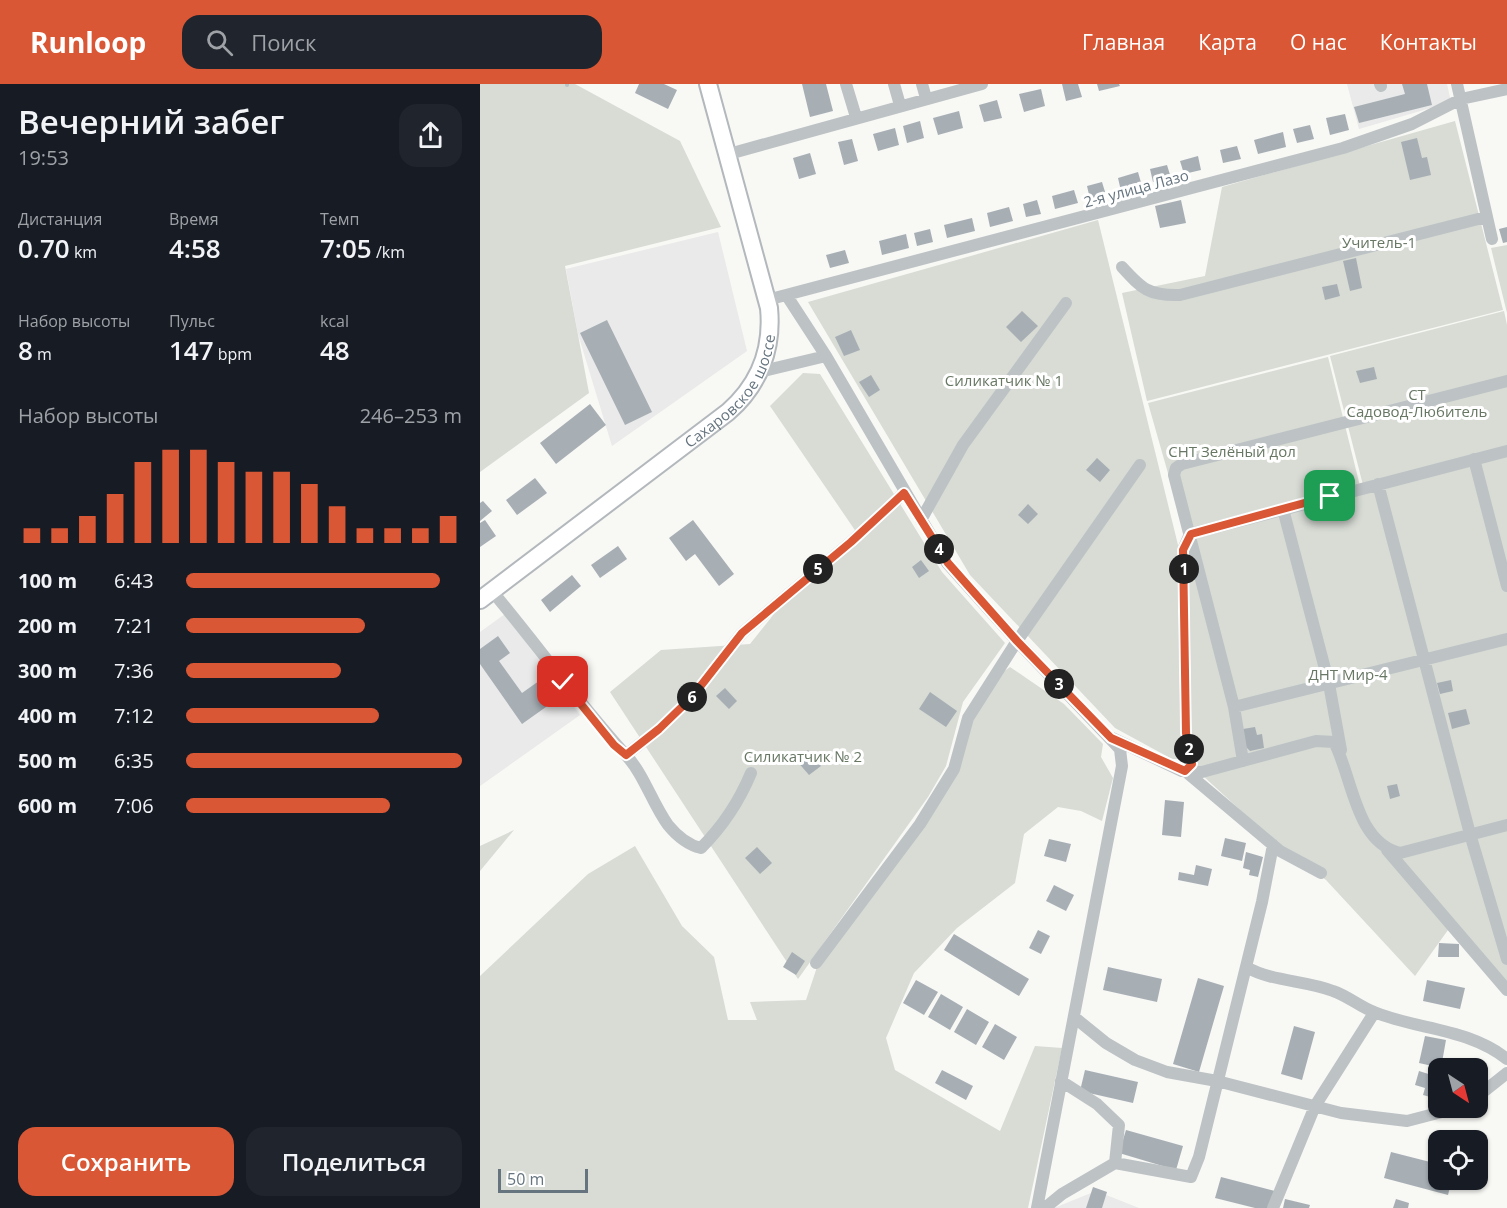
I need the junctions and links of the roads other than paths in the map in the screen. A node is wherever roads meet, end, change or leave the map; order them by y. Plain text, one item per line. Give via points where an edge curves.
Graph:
1 (846, 84) edge
2 (894, 84) edge
3 (922, 84) edge
4 (982, 84) edge
5 (1456, 84) edge
6 (705, 87) edge
7 (1507, 89) edge
8 (926, 98) junction
9 (1461, 99) junction
10 (900, 105) junction
11 (856, 117) junction
12 (729, 154) junction
13 (1486, 217) junction
14 (1492, 239) dead end
15 (1122, 267) dead end
16 (788, 296) junction
17 (767, 300) junction
18 (1066, 303) dead end
19 (826, 356) junction
20 (759, 372) junction
21 (1507, 381) edge
22 (1507, 451) edge
23 (1474, 459) junction
24 (1140, 465) dead end
25 (1378, 484) junction
26 (904, 493) junction
27 (1283, 509) junction
28 (921, 520) junction
29 (1191, 534) junction
30 (1507, 586) edge
31 (486, 595) edge
32 (1507, 639) edge
33 (1017, 641) junction
34 (1424, 660) junction
35 (1329, 684) junction
36 (1234, 707) junction
37 (1111, 738) junction
38 (626, 755) junction
39 (1342, 757) junction
40 (1243, 761) junction
41 (1185, 771) junction
42 (751, 773) dead end
43 (1507, 825) edge
44 (1470, 834) junction
45 (1273, 845) junction
46 (1386, 850) junction
47 (1321, 873) dead end
48 (1507, 959) edge
49 (816, 963) dead end
50 (1246, 967) junction
51 (1506, 985) edge
52 (1374, 1013) junction
53 (1074, 1017) junction
54 (1507, 1059) edge
55 (1507, 1073) edge
56 (1061, 1081) junction
57 (1217, 1081) junction
58 (1488, 1088) edge
59 (1315, 1106) junction
60 (1428, 1116) edge
61 (1115, 1164) junction
62 (1037, 1208) edge
63 (1045, 1208) edge
64 (1273, 1208) edge

1 - 11 street
2 - 10 street
3 - 8 street
4 - 8 street
5 - 9 street
6 - 12 main road, Сахаровское шоссе
7 - 9 street, 2-я улица Лазо
8 - 10 street
9 - 13 street
9 - 16 street, 2-я улица Лазо via 1412,124 1343,148
10 - 11 street
11 - 12 street
12 - 17 main road, Сахаровское шоссе
13 - 14 street
13 - 15 street via 1180,295 1141,289
16 - 17 street, 2-я улица Лазо
16 - 19 street
17 - 20 main road, Сахаровское шоссе via 770,333
18 - 28 street via 963,445
19 - 20 street
19 - 26 street
20 - 31 main road, Сахаровское шоссе via 744,397 728,412
21 - 29 street via 1182,464 1174,475
22 - 23 street
23 - 25 street
23 - 30 street
24 - 33 street
25 - 27 street
25 - 34 street
26 - 28 street
26 - 38 street via 742,633 692,697
27 - 29 street
27 - 35 street
28 - 33 street via 948,563
29 - 36 street
29 - 41 street via 1183,550 1186,733 1192,764
31 - 38 street
32 - 34 street
33 - 37 street
33 - 49 street via 968,718 949,778 920,824
34 - 35 street
34 - 44 street
35 - 36 street
35 - 39 street
36 - 40 street
37 - 41 street
37 - 53 street via 1120,749 1122,766
38 - 42 street via 669,826 689,845 701,848 740,799
39 - 40 street via 1334,742 1316,741
39 - 46 street via 1358,808 1375,839
40 - 41 street via 1202,772
41 - 45 street
43 - 44 street
44 - 46 street via 1400,853
44 - 48 street
45 - 47 street
45 - 50 street
46 - 51 street
50 - 52 street via 1263,976 1333,991
50 - 57 street
52 - 54 street via 1480,1043
52 - 59 street
53 - 56 street
53 - 57 street via 1091,1034 1135,1060 1167,1072
55 - 58 street
56 - 61 street via 1097,1104 1119,1125
56 - 62 street
57 - 59 street
57 - 61 street via 1191,1177
59 - 60 street via 1407,1121
59 - 64 street
61 - 63 street

